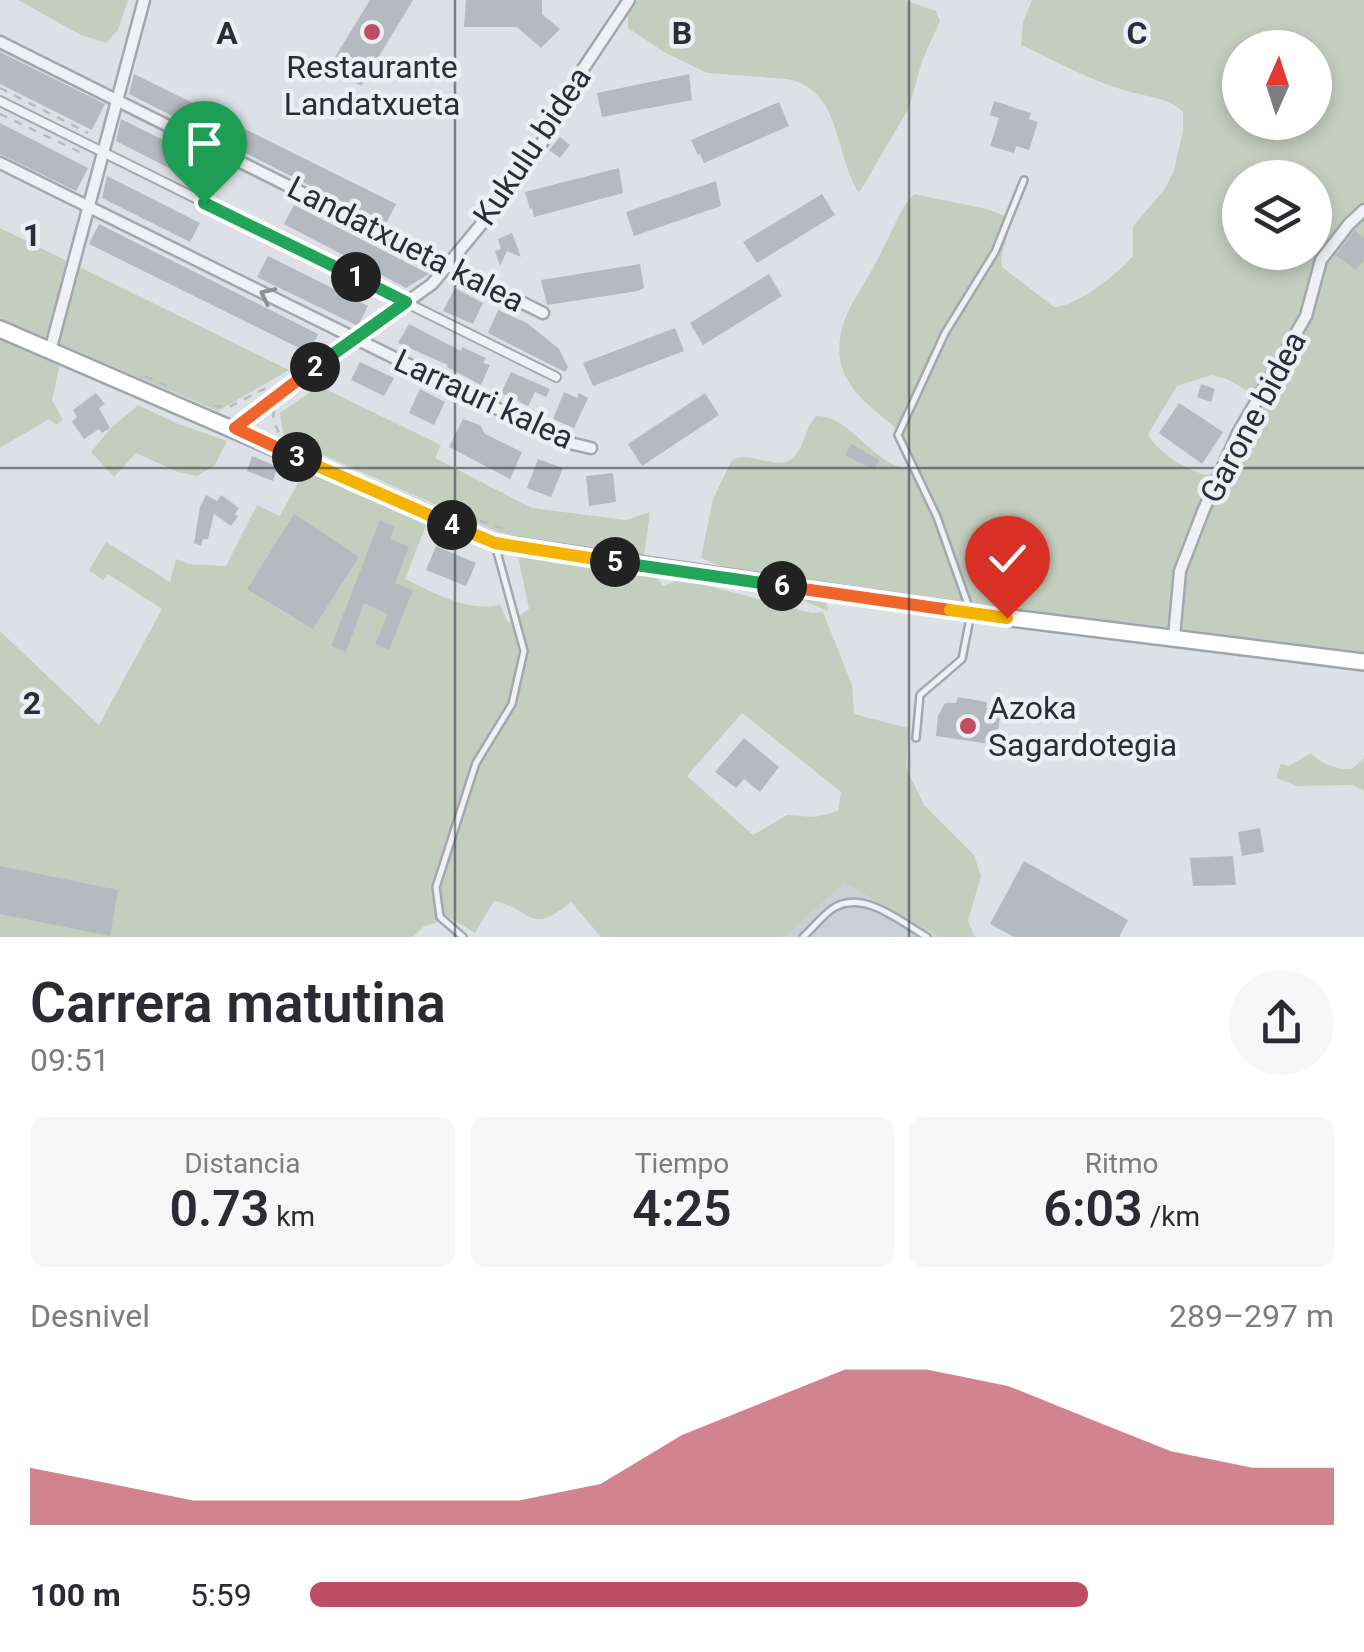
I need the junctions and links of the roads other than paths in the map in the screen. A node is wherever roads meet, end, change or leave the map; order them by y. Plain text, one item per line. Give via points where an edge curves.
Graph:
1 (144, 0) edge
2 (629, 0) edge
3 (0, 42) edge
4 (118, 99) junction
5 (0, 101) edge
6 (104, 154) junction
7 (0, 163) edge
8 (1024, 180) dead end
9 (89, 208) junction
10 (1364, 210) edge
11 (450, 264) junction
12 (406, 302) junction
13 (542, 313) dead end
14 (0, 330) edge
15 (355, 338) junction
16 (50, 351) junction
17 (556, 377) dead end
18 (235, 428) junction
19 (591, 448) dead end
20 (495, 543) junction
21 (971, 613) junction
22 (1174, 637) junction
23 (1364, 662) edge
24 (916, 738) dead end
25 (463, 937) edge
26 (803, 937) edge
27 (927, 937) edge

1 - 4 street
2 - 11 street, Kukulu bidea via 556,122
3 - 4 street, Landatxueta kalea
4 - 6 street
4 - 11 street, Landatxueta kalea
5 - 6 street
6 - 9 street
6 - 12 street
7 - 9 street, Larrauri kalea
8 - 21 lane via 996,252 945,333 898,434
15 -> 9 street, Larrauri kalea
9 - 16 street
10 - 22 street, Garone bidea via 1321,260 1306,316 1238,433 1180,571
11 - 12 street, Kukulu bidea
11 - 13 street, Landatxueta kalea
12 - 15 street, Kukulu bidea
12 - 17 street
14 - 16 main road
15 - 18 street, Kukulu bidea
15 - 19 street, Larrauri kalea via 565,442
16 - 18 main road
18 - 20 main road
20 - 21 main road
20 - 25 lane via 524,650 512,704 476,763 436,887 440,917
21 - 22 main road
21 - 24 lane via 962,659 920,695
22 - 23 main road
26 - 27 lane via 832,909 867,902

